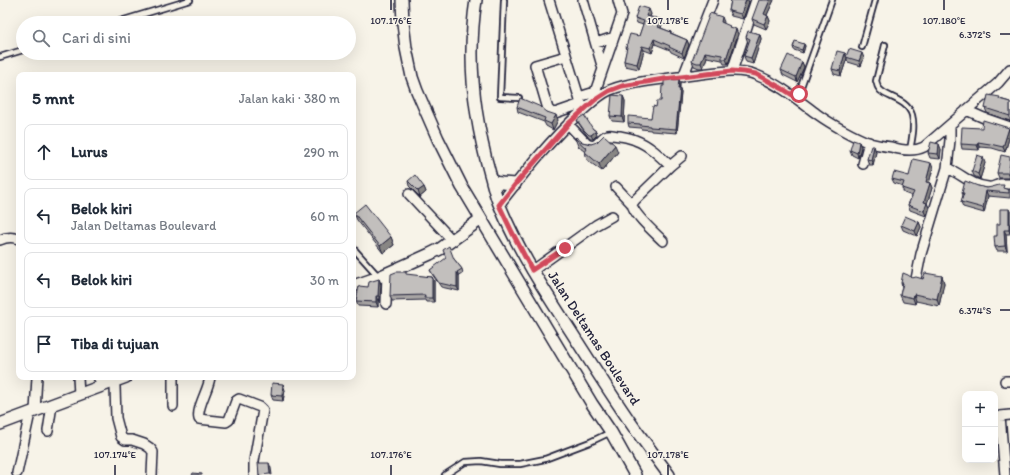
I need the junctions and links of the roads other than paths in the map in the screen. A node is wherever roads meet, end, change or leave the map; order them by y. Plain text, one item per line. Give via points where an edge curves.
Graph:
1 (190, 0) edge
2 (402, 0) edge
3 (476, 0) edge
4 (504, 0) edge
5 (549, 0) edge
6 (583, 0) edge
7 (618, 0) edge
8 (713, 0) edge
9 (756, 0) edge
10 (832, 0) edge
11 (875, 0) edge
12 (137, 16) edge
13 (614, 37) junction
14 (596, 43) junction
15 (885, 46) dead end
16 (862, 47) dead end
17 (16, 52) edge
18 (566, 56) junction
19 (0, 57) edge
20 (603, 68) junction
21 (1010, 69) edge
22 (732, 71) junction
23 (683, 76) junction
24 (579, 97) junction
25 (519, 98) edge
26 (797, 98) junction
27 (966, 110) junction
28 (568, 124) junction
29 (950, 125) junction
30 (1010, 127) edge
31 (869, 142) junction
32 (910, 150) junction
33 (682, 156) dead end
34 (863, 164) dead end
35 (670, 166) junction
36 (947, 168) junction
37 (492, 182) junction
38 (515, 184) junction
39 (1010, 184) edge
40 (616, 187) dead end
41 (409, 194) dead end
42 (632, 204) junction
43 (499, 205) junction
44 (612, 216) dead end
45 (482, 219) junction
46 (16, 238) edge
47 (0, 240) edge
48 (452, 240) junction
49 (663, 241) dead end
50 (356, 251) edge
51 (532, 270) junction
52 (383, 275) junction
53 (916, 279) edge
54 (356, 285) edge
55 (386, 304) dead end
56 (37, 380) edge
57 (78, 380) edge
58 (173, 380) edge
59 (210, 380) edge
60 (105, 381) edge
61 (79, 395) junction
62 (52, 405) junction
63 (173, 406) dead end
64 (33, 412) junction
65 (1010, 416) edge
66 (0, 424) edge
67 (48, 431) dead end
68 (611, 432) junction
69 (1006, 450) edge
70 (17, 473) dead end
71 (152, 475) edge
72 (254, 475) edge
73 (445, 475) edge
74 (635, 475) edge
75 (669, 475) edge
76 (1005, 475) edge

1 - 12 lane
2 - 45 street via 406,48 417,91 438,139
3 - 37 street, Jalan Deltamas Boulevard via 472,40 473,87
4 - 25 lane via 500,97
5 - 18 street
6 - 14 street
7 - 13 street via 622,14
8 - 23 street
9 - 22 street
10 - 26 lane
11 - 16 lane
13 - 14 street
13 - 20 street
14 - 20 street
15 - 32 lane via 876,81 881,91 904,103 912,115
17 - 19 lane
18 - 24 street
18 - 24 street via 535,64 548,109 554,113 581,104
20 - 24 street via 595,92
21 - 27 street via 998,83
22 - 23 street
22 - 26 street via 756,74
23 - 28 street via 622,86 609,91
26 - 31 street via 818,115
27 - 29 street
27 - 30 street
28 - 35 street via 590,146 608,134 635,139 651,148
28 - 38 street
29 - 32 street via 924,147
29 - 36 street
31 - 32 street
31 - 34 street
33 - 35 street
35 - 42 street
36 - 39 street via 968,181 990,188
36 - 53 street
37 - 38 street
37 - 43 street, Jalan Deltamas Boulevard
38 - 43 street
40 - 42 street
41 - 48 street
42 - 49 street via 645,224
43 - 51 street, Jalan Deltamas Boulevard
44 - 51 street
45 - 48 street
45 - 68 street
46 - 47 street
48 - 52 street via 440,249
50 - 52 lane
51 - 75 street, Jalan Deltamas Boulevard via 612,395
52 - 54 street
52 - 55 street
56 - 64 street
57 - 61 street
58 - 63 street
59 - 72 street via 198,416 200,419 226,422 239,399 263,410
60 - 61 street
60 - 71 street via 115,387 116,418 121,437 152,449
61 - 62 street
62 - 64 street
62 - 67 street
64 - 66 street
64 - 70 street
65 - 69 street via 1000,416
68 - 73 lane via 545,459 520,464 465,462
68 - 74 street
69 - 76 street

